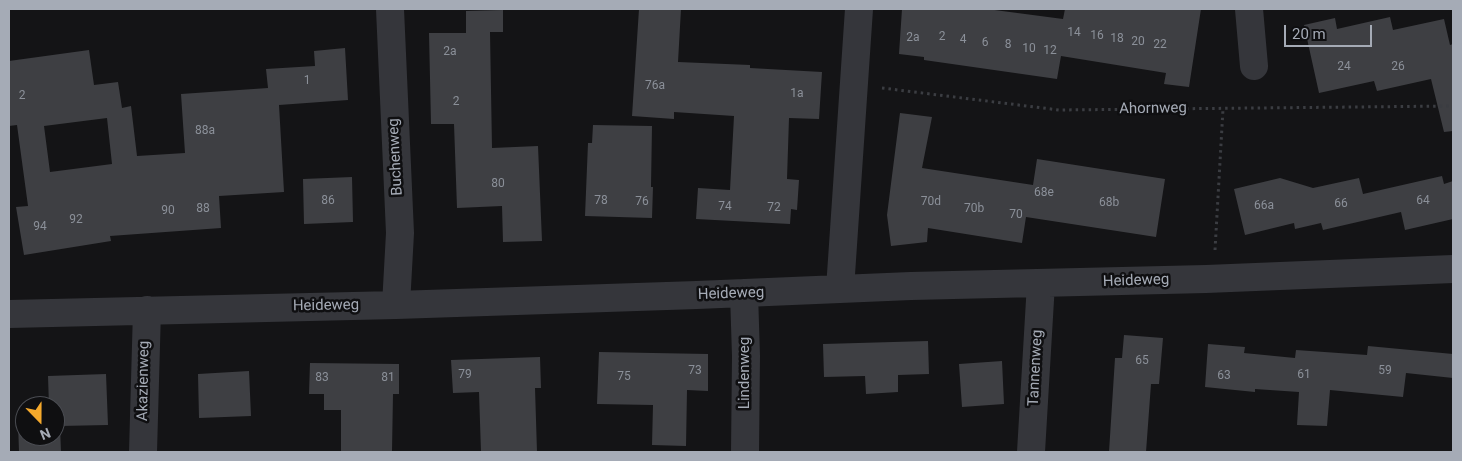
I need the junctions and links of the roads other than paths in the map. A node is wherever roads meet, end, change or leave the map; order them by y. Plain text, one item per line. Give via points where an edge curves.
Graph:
1 (390, 9) edge
2 (859, 9) edge
3 (1250, 9) edge
4 (1254, 66) dead end
5 (1453, 269) edge
6 (1041, 284) junction
7 (840, 289) junction
8 (744, 293) junction
9 (396, 305) junction
10 (146, 310) junction
11 (9, 314) edge
12 (143, 452) edge
13 (745, 452) edge
14 (1032, 452) edge

1 - 9 street, Buchenweg via 400,233
2 - 7 street
3 - 4 street
5 - 6 street, Heideweg
6 - 7 street, Heideweg
6 - 14 street, Tannenweg
7 - 8 street, Heideweg
8 - 9 street, Heideweg
8 - 13 street, Lindenweg
9 - 10 street, Heideweg
10 - 11 street, Heideweg
10 - 12 street, Akazienweg

